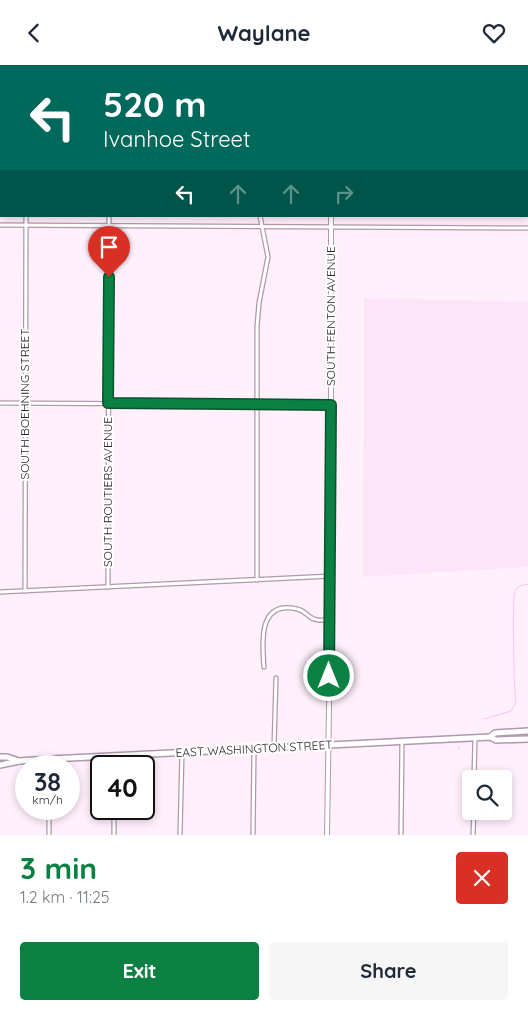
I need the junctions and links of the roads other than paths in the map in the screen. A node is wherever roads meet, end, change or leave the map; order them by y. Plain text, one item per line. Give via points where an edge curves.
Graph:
1 (26, 217) edge
2 (110, 217) edge
3 (260, 217) edge
4 (331, 217) edge
5 (0, 225) edge
6 (26, 225) junction
7 (110, 226) junction
8 (262, 227) junction
9 (331, 227) junction
10 (528, 228) edge
11 (0, 403) edge
12 (24, 403) junction
13 (108, 403) junction
14 (258, 404) junction
15 (331, 405) junction
16 (331, 576) junction
17 (257, 580) junction
18 (108, 587) junction
19 (25, 591) junction
20 (0, 593) edge
21 (330, 620) junction
22 (264, 667) dead end
23 (276, 678) dead end
24 (528, 731) edge
25 (490, 737) junction
26 (475, 738) junction
27 (528, 739) edge
28 (402, 741) junction
29 (329, 745) junction
30 (274, 748) junction
31 (254, 749) junction
32 (182, 753) junction
33 (137, 755) edge
34 (0, 757) edge
35 (15, 760) edge
36 (15, 762) edge
37 (0, 765) edge
38 (474, 770) edge
39 (49, 820) edge
40 (114, 820) edge
41 (474, 820) edge
42 (49, 835) edge
43 (114, 835) edge
44 (180, 835) edge
45 (253, 835) edge
46 (327, 835) edge
47 (401, 835) edge
48 (473, 835) edge

1 - 6 street, SOUTH BOEHNING STREET
2 - 7 street, SOUTH ROUTIERS AVENUE
3 - 8 street
4 - 9 street, SOUTH FENTON AVENUE
5 - 6 street
6 - 7 street
6 - 12 street, SOUTH BOEHNING STREET
7 - 8 street
7 - 13 street, SOUTH ROUTIERS AVENUE
8 - 9 street
8 - 14 street via 268,257 257,320
9 - 10 street
9 - 15 street, SOUTH FENTON AVENUE
11 - 12 street
12 - 13 street
12 - 19 street, SOUTH BOEHNING STREET
13 - 14 street
13 - 18 street, SOUTH ROUTIERS AVENUE
14 - 15 street
14 - 17 street
15 - 16 street, SOUTH FENTON AVENUE
16 - 17 street
16 - 21 street, SOUTH FENTON AVENUE
17 - 18 street
18 - 19 street
19 - 20 street
21 - 22 street via 313,619 296,608 271,612 264,632
21 - 29 street, SOUTH FENTON AVENUE
23 - 30 street
24 - 25 main road, EAST WASHINGTON STREET via 495,733
25 - 26 main road, EAST WASHINGTON STREET
25 - 27 main road, EAST WASHINGTON STREET via 496,740
26 - 28 main road, EAST WASHINGTON STREET
26 - 38 street
28 - 29 main road, EAST WASHINGTON STREET
28 - 47 street
29 - 30 main road, EAST WASHINGTON STREET
29 - 46 street, SOUTH FENTON AVENUE
30 - 31 main road, EAST WASHINGTON STREET
31 - 32 main road, EAST WASHINGTON STREET
31 - 45 street
32 - 33 main road, EAST WASHINGTON STREET
32 - 44 street
34 - 35 main road, EAST WASHINGTON STREET
36 - 37 main road, EAST WASHINGTON STREET
39 - 42 street
40 - 43 street
41 - 48 street

